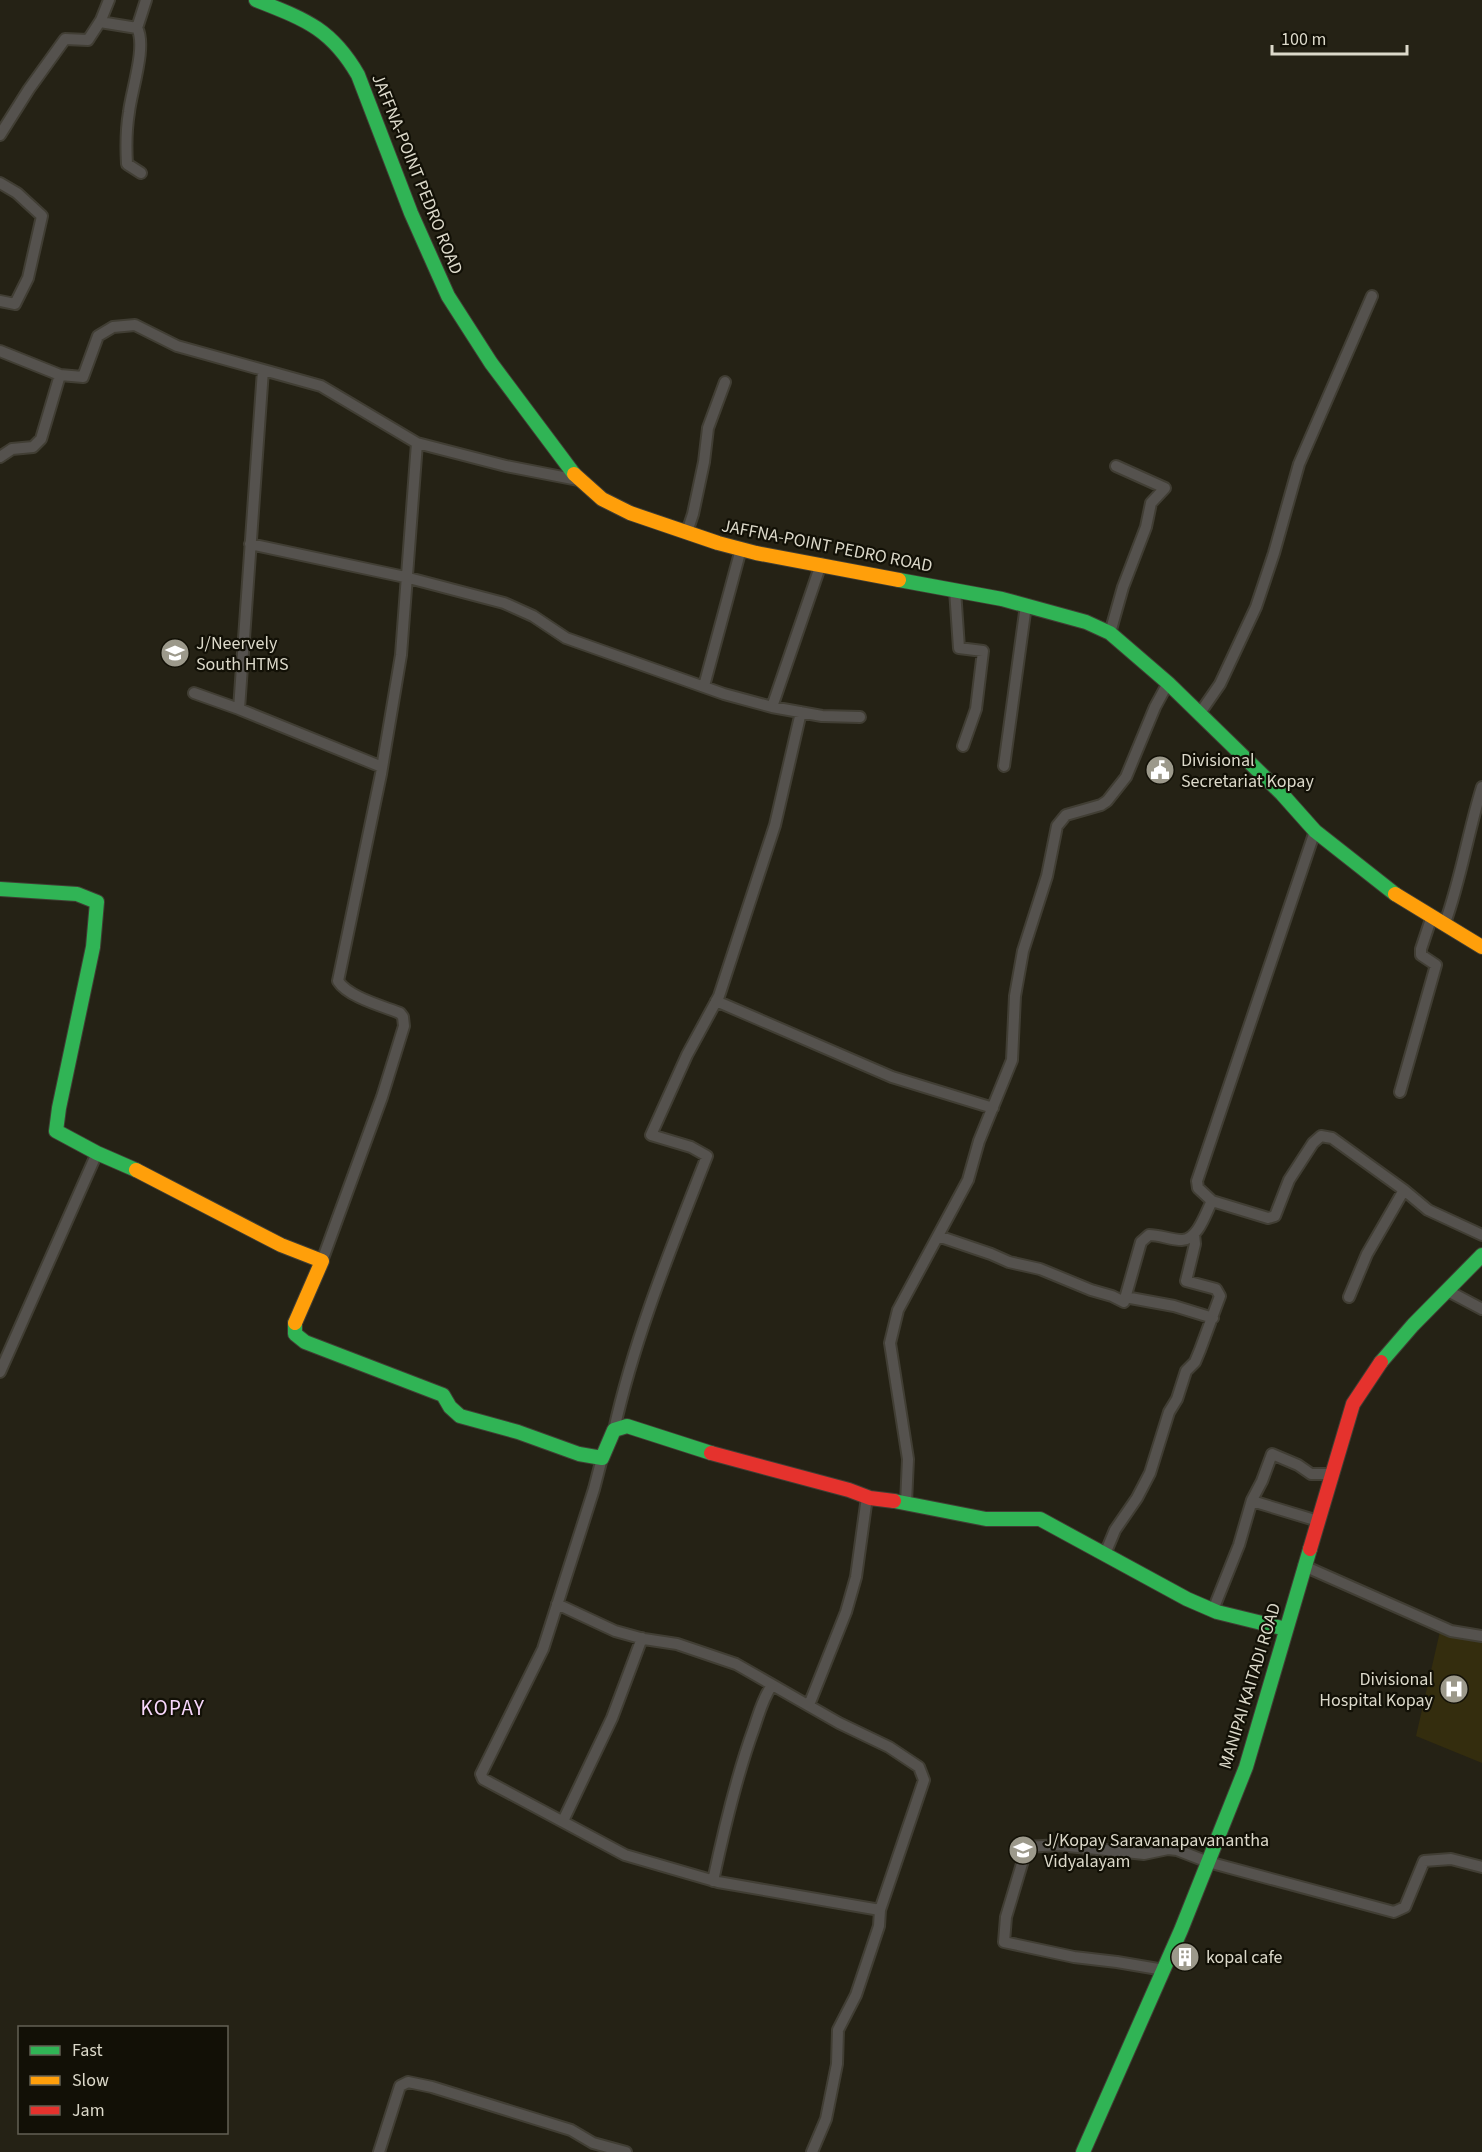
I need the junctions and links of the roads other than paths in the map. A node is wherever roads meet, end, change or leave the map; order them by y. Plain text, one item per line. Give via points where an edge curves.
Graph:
1 (109, 0) edge
2 (146, 0) edge
3 (256, 0) edge
4 (100, 22) junction
5 (137, 28) junction
6 (0, 135) edge
7 (141, 173) dead end
8 (0, 183) edge
9 (1372, 296) dead end
10 (0, 301) edge
11 (0, 351) edge
12 (263, 370) junction
13 (60, 375) junction
14 (725, 382) dead end
15 (417, 443) junction
16 (0, 457) edge
17 (1116, 466) dead end
18 (578, 480) junction
19 (687, 532) junction
20 (250, 544) junction
21 (741, 549) junction
22 (821, 564) junction
23 (405, 577) junction
24 (955, 590) junction
25 (1026, 605) junction
26 (1110, 633) junction
27 (1168, 683) junction
28 (704, 687) junction
29 (194, 693) dead end
30 (772, 707) junction
31 (239, 709) junction
32 (801, 712) junction
33 (1200, 713) junction
34 (860, 717) dead end
35 (963, 746) dead end
36 (1004, 766) dead end
37 (382, 767) junction
38 (1482, 788) edge
39 (1315, 831) junction
40 (0, 889) edge
41 (1432, 916) junction
42 (1445, 923) junction
43 (1482, 947) edge
44 (716, 1001) junction
45 (1400, 1092) dead end
46 (993, 1108) junction
47 (97, 1153) junction
48 (1404, 1190) junction
49 (1212, 1201) junction
50 (1194, 1234) junction
51 (1482, 1234) edge
52 (938, 1236) junction
53 (1482, 1255) edge
54 (322, 1262) junction
55 (1448, 1291) junction
56 (1125, 1297) junction
57 (1349, 1297) dead end
58 (1482, 1309) edge
59 (1213, 1318) junction
60 (0, 1372) edge
61 (614, 1430) junction
62 (602, 1458) junction
63 (1332, 1474) junction
64 (867, 1497) junction
65 (1252, 1502) junction
66 (906, 1503) junction
67 (1317, 1521) junction
68 (1105, 1554) junction
69 (1304, 1566) junction
70 (557, 1604) junction
71 (1213, 1610) junction
72 (1286, 1629) junction
73 (1482, 1636) edge
74 (642, 1638) junction
75 (772, 1685) junction
76 (809, 1705) junction
77 (563, 1821) junction
78 (1208, 1862) junction
79 (1482, 1867) edge
80 (713, 1881) junction
81 (880, 1910) junction
82 (1164, 1970) junction
83 (592, 2148) edge
84 (379, 2152) edge
85 (626, 2152) edge
86 (812, 2152) edge
87 (1083, 2152) edge

1 - 4 street
2 - 5 street
3 - 18 main road, JAFFNA-POINT PEDRO ROAD via 312,23 334,38 349,57 448,296 491,363
4 - 5 street
4 - 6 street via 88,40 65,39
5 - 7 street via 139,55 126,138 127,164
8 - 10 street via 42,216 28,278 15,304
9 - 33 street via 1299,464 1256,607 1220,684
11 - 13 street
12 - 13 street via 177,346 135,325 113,327 98,336 83,377
12 - 15 street via 321,386
12 - 20 street
13 - 16 street via 41,439 33,447 12,449
14 - 19 street via 708,428
15 - 18 street
15 - 23 street
17 - 26 street via 1165,488 1150,503 1146,527
18 - 19 main road, JAFFNA-POINT PEDRO ROAD via 602,499 630,513
19 - 21 main road, JAFFNA-POINT PEDRO ROAD
20 - 23 street
20 - 31 street
21 - 22 main road, JAFFNA-POINT PEDRO ROAD
21 - 28 street
22 - 24 main road, JAFFNA-POINT PEDRO ROAD
22 - 30 street
23 - 28 street via 504,603 566,638
23 - 37 street via 401,655
24 - 25 main road, JAFFNA-POINT PEDRO ROAD
24 - 35 street via 959,648 983,651 976,710
25 - 26 main road, JAFFNA-POINT PEDRO ROAD
25 - 36 street
26 - 27 main road, JAFFNA-POINT PEDRO ROAD
27 - 33 main road, JAFFNA-POINT PEDRO ROAD
27 - 46 street via 1126,777 1107,801 1066,815 1057,826 1014,996 1012,1060
28 - 30 street
29 - 31 street
30 - 32 street
31 - 37 street
32 - 34 street
32 - 44 street via 775,825
33 - 39 main road, JAFFNA-POINT PEDRO ROAD
37 - 54 street via 338,981 342,988 400,1013 404,1026
38 - 42 street
39 - 41 main road, JAFFNA-POINT PEDRO ROAD via 1391,892
39 - 49 street via 1197,1181 1198,1188
40 - 47 main road via 77,894 97,902 93,947 56,1131
41 - 42 main road, JAFFNA-POINT PEDRO ROAD
41 - 45 street via 1421,955 1436,965
42 - 43 main road, JAFFNA-POINT PEDRO ROAD
44 - 46 street via 892,1077
44 - 61 street via 651,1135 691,1147 706,1156 625,1379
46 - 52 street via 968,1180
47 - 54 main road
47 - 60 street
48 - 49 street via 1332,1138 1321,1136 1289,1180 1275,1216 1268,1218
48 - 51 street via 1428,1210
48 - 57 street via 1367,1254
49 - 50 street
50 - 56 street via 1183,1240 1149,1235 1141,1242
50 - 59 street via 1186,1281 1216,1289 1220,1296
52 - 56 street via 1040,1269 1124,1302
52 - 66 street via 898,1310 890,1343 908,1459
53 - 55 main road, MANIPAI KAITADI ROAD
54 - 62 main road via 294,1326 295,1334 305,1342 443,1395 460,1416
55 - 58 street
55 - 63 main road, MANIPAI KAITADI ROAD via 1366,1379 1353,1404
56 - 59 street
59 - 68 street via 1195,1362 1182,1380 1150,1473
61 - 62 main road
61 - 64 main road via 627,1426
62 - 70 street
63 - 65 street via 1311,1474 1272,1454
63 - 67 main road, MANIPAI KAITADI ROAD
64 - 66 main road
64 - 76 street via 856,1577
65 - 67 street
65 - 71 street
66 - 68 main road via 986,1519 1040,1519
67 - 69 main road, MANIPAI KAITADI ROAD
68 - 71 main road
69 - 72 main road, MANIPAI KAITADI ROAD
69 - 73 street via 1451,1631
70 - 74 street via 615,1631
70 - 77 street via 543,1649 481,1774 483,1779
71 - 72 main road
72 - 78 main road, MANIPAI KAITADI ROAD via 1246,1767
74 - 75 street via 677,1644 736,1664
74 - 77 street via 612,1718
75 - 76 street
75 - 80 street via 764,1696 733,1793
76 - 81 street via 889,1747 919,1767 924,1780
77 - 80 street via 625,1855
78 - 79 street via 1394,1912 1405,1907 1424,1861 1451,1859
78 - 82 main road, MANIPAI KAITADI ROAD
78 - 82 street via 1177,1850 1144,1854 1059,1845 1027,1847 1024,1852 1006,1917 1004,1942
80 - 81 street
81 - 86 street via 879,1926 856,1995 838,2030 837,2064 826,2119
82 - 87 main road, MANIPAI KAITADI ROAD
83 - 84 street via 571,2130 408,2082 400,2086
83 - 85 street

